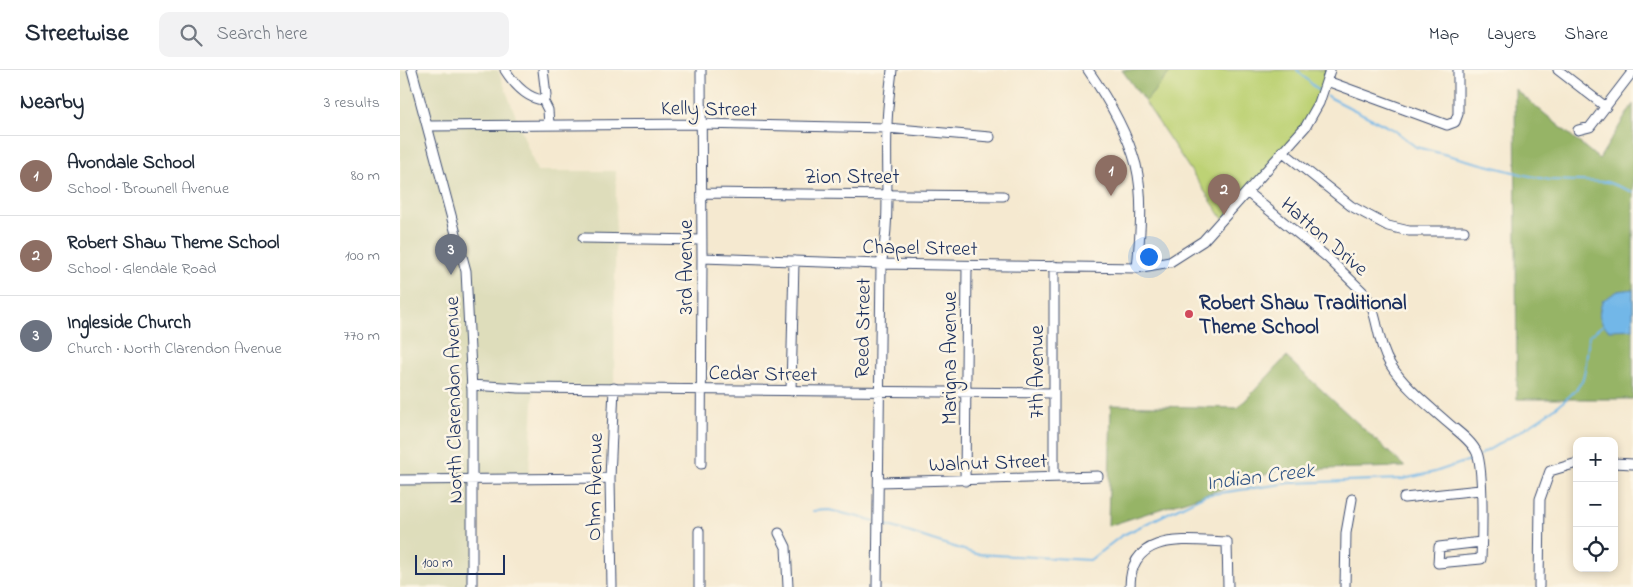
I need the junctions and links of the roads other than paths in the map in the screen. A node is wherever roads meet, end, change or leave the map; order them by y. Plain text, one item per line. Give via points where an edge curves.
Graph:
1 (412, 70) edge
2 (506, 70) edge
3 (543, 70) edge
4 (701, 70) edge
5 (892, 70) edge
6 (1088, 70) edge
7 (1330, 70) edge
8 (1458, 70) edge
9 (1558, 70) edge
10 (1633, 71) edge
11 (1327, 81) junction
12 (543, 100) junction
13 (1606, 107) junction
14 (701, 124) junction
15 (549, 125) junction
16 (428, 126) junction
17 (887, 128) junction
18 (1578, 130) dead end
19 (990, 137) dead end
20 (1282, 151) junction
21 (702, 193) junction
22 (1248, 193) junction
23 (886, 194) junction
24 (1003, 196) dead end
25 (1464, 231) dead end
26 (583, 238) dead end
27 (702, 240) junction
28 (702, 258) junction
29 (794, 261) junction
30 (881, 264) junction
31 (967, 266) junction
32 (1054, 266) junction
33 (1137, 268) junction
34 (472, 385) junction
35 (614, 388) junction
36 (702, 389) junction
37 (791, 391) junction
38 (879, 392) junction
39 (1054, 393) junction
40 (966, 394) junction
41 (1618, 463) edge
42 (701, 464) dead end
43 (1573, 464) edge
44 (1633, 464) edge
45 (1098, 476) dead end
46 (1054, 477) junction
47 (473, 478) junction
48 (610, 478) junction
49 (400, 480) edge
50 (965, 481) junction
51 (879, 482) junction
52 (1480, 490) junction
53 (1404, 498) dead end
54 (1352, 499) dead end
55 (699, 531) dead end
56 (778, 533) dead end
57 (1482, 542) junction
58 (472, 587) edge
59 (612, 587) edge
60 (699, 587) edge
61 (788, 587) edge
62 (878, 587) edge
63 (1130, 587) edge
64 (1228, 587) edge
65 (1345, 587) edge
66 (1539, 587) edge

1 - 16 street, North Clarendon Avenue
2 - 12 street via 517,85 534,98
3 - 12 street via 546,96
4 - 14 street, 3rd Avenue
5 - 17 street, Reed Street
6 - 33 street via 1125,135 1136,166 1140,222
7 - 11 street, Chapel Street
8 - 11 street via 1458,114 1455,122 1447,125
9 - 13 street
10 - 13 street
11 - 20 street, Chapel Street via 1306,126
12 - 15 street via 548,110
13 - 18 street via 1590,127
14 - 15 street, Kelly Street
14 - 17 street, Kelly Street
14 - 21 street, 3rd Avenue
15 - 16 street, Kelly Street
16 - 34 street, North Clarendon Avenue via 466,271
17 - 19 street, Kelly Street
17 - 23 street, Reed Street
20 - 22 street, Chapel Street
20 - 25 street via 1351,206 1388,226 1410,232
21 - 23 street, Zion Street
21 - 27 street, 3rd Avenue
22 - 33 street, Chapel Street via 1203,241 1170,262
22 - 52 street, Hatton Drive via 1328,258 1369,299 1390,365 1477,452
23 - 24 street, Zion Street
23 - 30 street, Reed Street
26 - 27 street
27 - 28 street, 3rd Avenue
28 - 29 street, Chapel Street
28 - 36 street, 3rd Avenue
29 - 30 street, Chapel Street
29 - 37 street
30 - 31 street, Chapel Street
30 - 38 street, Reed Street
31 - 32 street, Chapel Street
31 - 40 street, Marigna Avenue
32 - 33 street, Chapel Street
32 - 39 street, 7th Avenue
34 - 35 street, Cedar Street
34 - 47 street, North Clarendon Avenue
35 - 36 street, Cedar Street
35 - 48 street, Ohm Avenue
36 - 37 street, Cedar Street
36 - 42 street, 3rd Avenue
37 - 38 street, Cedar Street
38 - 40 street, Cedar Street
38 - 51 street, Reed Street
39 - 40 street, Cedar Street
39 - 46 street, 7th Avenue
40 - 50 street, Marigna Avenue
41 - 44 street
43 - 66 street via 1550,471 1542,489
45 - 46 street, Walnut Street
46 - 50 street, Walnut Street
47 - 48 street
47 - 49 street
47 - 58 street, North Clarendon Avenue
48 - 59 street, Ohm Avenue
50 - 51 street, Walnut Street
51 - 62 street, Reed Street
52 - 53 street
52 - 57 street, Hatton Drive
54 - 65 street via 1346,533
55 - 60 street
56 - 61 street via 786,547
57 - 57 street, Hatton Drive via 1481,559 1438,563 1439,547
63 - 64 street via 1132,570 1145,550 1159,543 1194,541 1227,542

